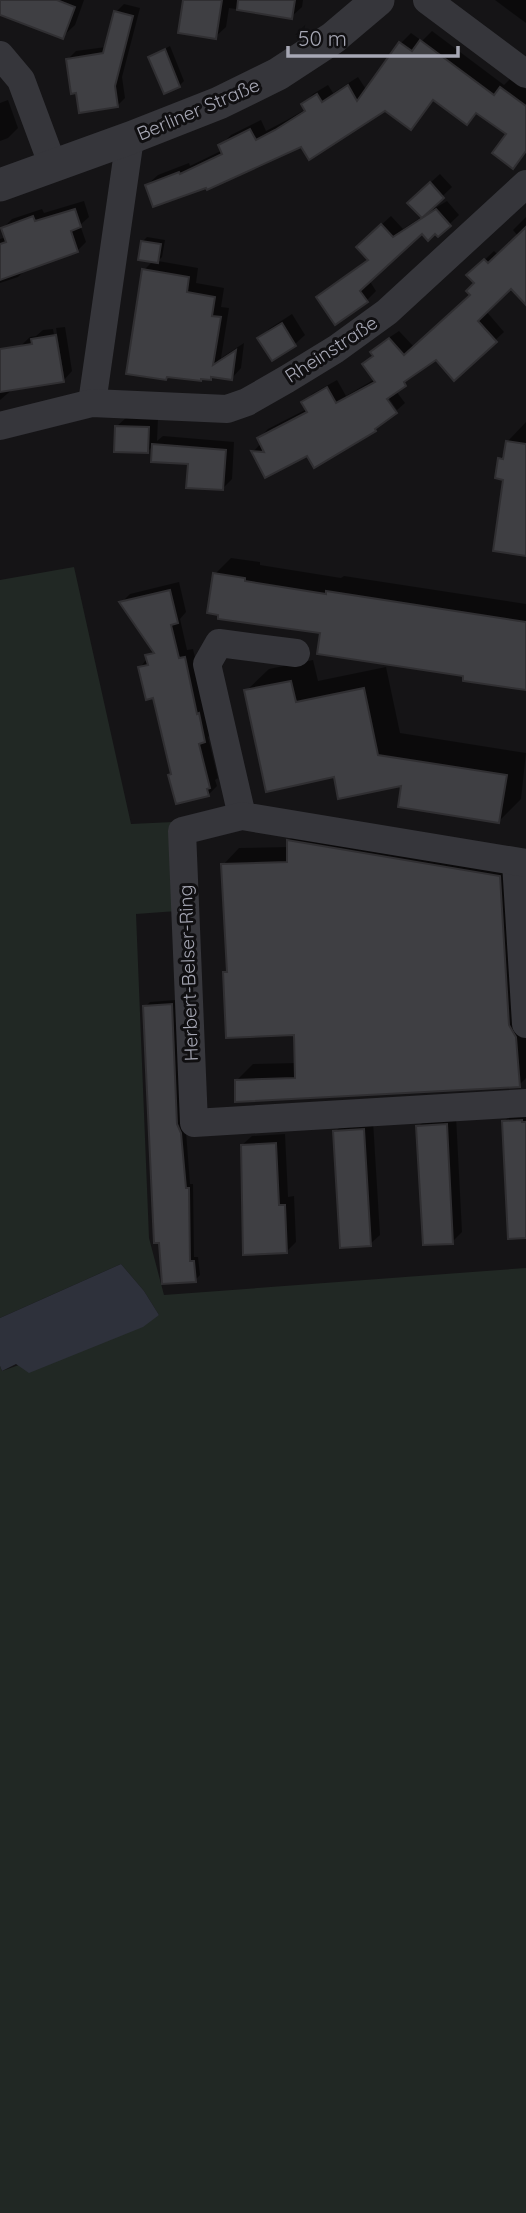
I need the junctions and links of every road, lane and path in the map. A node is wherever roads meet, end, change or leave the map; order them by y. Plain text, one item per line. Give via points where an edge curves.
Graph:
1 (378, 0) edge
2 (427, 0) edge
3 (0, 55) edge
4 (526, 74) edge
5 (130, 138) junction
6 (53, 166) junction
7 (526, 184) edge
8 (0, 185) edge
9 (92, 403) junction
10 (0, 426) edge
11 (296, 653) dead end
12 (242, 816) junction
13 (521, 863) edge
14 (526, 1024) edge
15 (526, 1103) edge

1 - 5 street, Berliner Straße via 333,38 278,74
2 - 4 street
3 - 6 street via 21,80
5 - 6 street, Berliner Straße
5 - 9 street
6 - 8 street, Berliner Straße
7 - 9 street, Rheinstraße via 387,312 336,349 247,402 227,410
9 - 10 street, Rheinstraße
11 - 12 street via 219,643 206,664
12 - 13 street, Herbert-Belser-Ring
12 - 15 street, Herbert-Belser-Ring via 182,831 194,1123
13 - 14 street, Herbert-Belser-Ring

